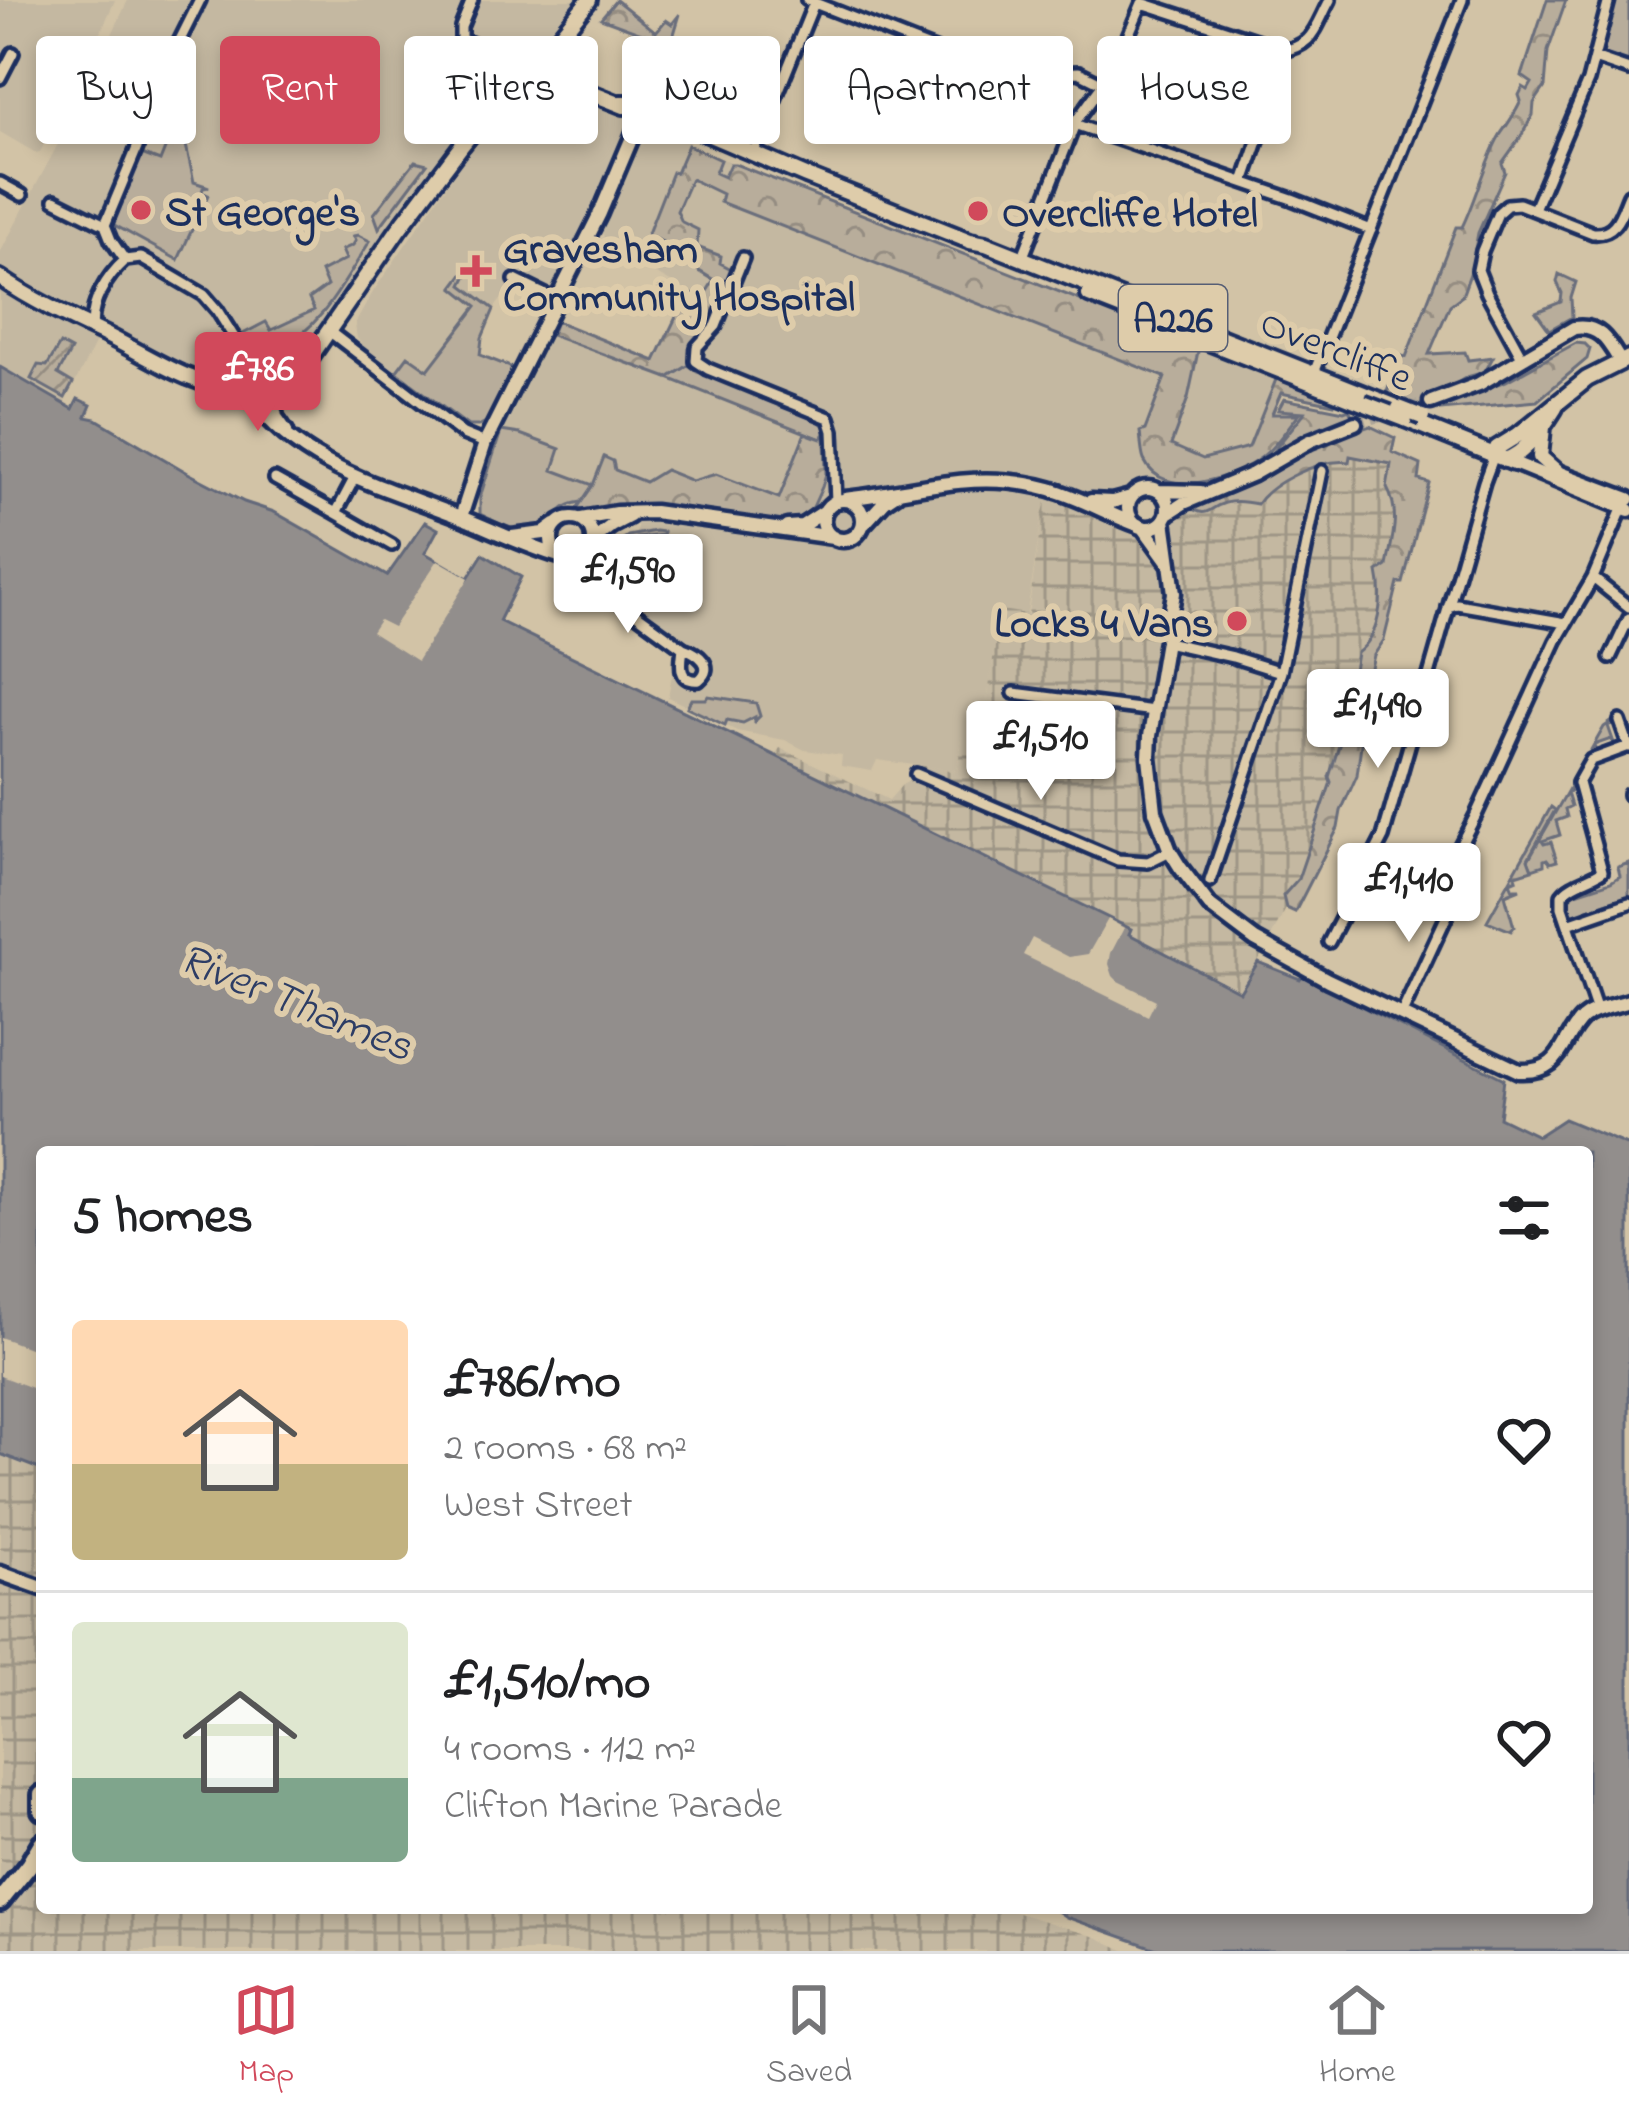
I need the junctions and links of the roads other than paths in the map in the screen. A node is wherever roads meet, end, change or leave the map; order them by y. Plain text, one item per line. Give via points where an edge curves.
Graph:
1 (200, 0) edge
2 (472, 0) edge
3 (589, 0) edge
4 (1330, 0) edge
5 (1462, 0) edge
6 (1609, 0) edge
7 (811, 1) edge
8 (460, 36) edge
9 (561, 36) edge
10 (1128, 36) edge
11 (1243, 36) edge
12 (1291, 48) edge
13 (13, 53) dead end
14 (1594, 58) junction
15 (1629, 70) edge
16 (0, 78) edge
17 (1097, 81) edge
18 (1097, 92) edge
19 (598, 95) edge
20 (620, 103) edge
21 (1074, 124) junction
22 (464, 144) edge
23 (629, 144) edge
24 (728, 144) edge
25 (1257, 144) edge
26 (753, 154) junction
27 (1244, 182) junction
28 (0, 183) edge
29 (22, 195) dead end
30 (1629, 195) edge
31 (58, 204) dead end
32 (1534, 209) junction
33 (105, 225) junction
34 (1371, 230) junction
35 (970, 241) junction
36 (743, 258) dead end
37 (1022, 259) junction
38 (125, 260) junction
39 (0, 278) edge
40 (515, 280) dead end
41 (1066, 286) junction
42 (556, 300) junction
43 (94, 329) junction
44 (1202, 330) junction
45 (330, 332) junction
46 (1523, 359) junction
47 (1624, 360) edge
48 (252, 366) junction
49 (1268, 366) junction
50 (1312, 378) junction
51 (274, 393) junction
52 (246, 394) junction
53 (1369, 400) junction
54 (1431, 402) tunnel mouth
55 (1557, 404) junction
56 (1355, 423) tunnel mouth
57 (1543, 427) junction
58 (1445, 431) junction
59 (485, 443) junction
60 (299, 445) junction
61 (1503, 457) junction
62 (1322, 471) dead end
63 (1557, 472) junction
64 (355, 477) junction
65 (275, 479) dead end
66 (903, 489) junction
67 (1160, 491) junction
68 (1208, 492) junction
69 (1131, 496) junction
70 (841, 500) junction
71 (1084, 500) junction
72 (1627, 504) edge
73 (825, 511) junction
74 (335, 513) junction
75 (636, 513) junction
76 (461, 517) junction
77 (1166, 517) junction
78 (580, 519) junction
79 (556, 525) junction
80 (762, 526) junction
81 (862, 526) junction
82 (1140, 526) junction
83 (505, 536) junction
84 (833, 537) junction
85 (593, 543) junction
86 (392, 544) dead end
87 (566, 558) junction
88 (1172, 569) junction
89 (1593, 578) junction
90 (613, 596) junction
91 (1448, 607) junction
92 (1629, 607) edge
93 (1629, 618) edge
94 (1566, 623) junction
95 (1166, 642) junction
96 (1624, 646) edge
97 (683, 648) dead end
98 (1610, 658) dead end
99 (1281, 672) junction
100 (1014, 693) dead end
101 (1154, 710) junction
102 (1620, 721) dead end
103 (1629, 747) edge
104 (916, 774) dead end
105 (1170, 851) junction
106 (1371, 862) junction
107 (1210, 881) dead end
108 (1439, 886) junction
109 (1629, 903) edge
110 (1568, 924) junction
111 (1329, 942) dead end
112 (1628, 1002) edge
113 (1597, 1011) junction
114 (1401, 1016) junction
115 (0, 1573) edge
116 (36, 1588) edge
117 (36, 1853) edge
118 (0, 1901) edge

1 - 33 street via 149,100
2 - 8 street
3 - 9 main road
4 - 12 street via 1304,45
5 - 34 street
6 - 14 street
7 - 17 street via 998,75 1079,72
7 - 26 street
10 - 11 street via 1142,3
13 - 16 street
14 - 15 street
14 - 32 street
18 - 21 street
19 - 20 main road
21 - 27 street
21 - 37 street
22 - 45 main road
23 - 42 street
24 - 26 main road, Overcliffe / A226
25 - 27 street
26 - 35 main road, Overcliffe / A226
27 - 34 street
28 - 29 street
30 - 32 street via 1616,225 1600,234
31 - 33 street
32 - 46 street via 1513,203 1500,210 1478,268
33 - 38 street
34 - 50 street
35 - 37 main road, Overcliffe / A226
35 - 41 main road, Overcliffe
36 - 70 street via 697,361 829,418
37 - 41 main road, Overcliffe
37 - 44 main road, Overcliffe / A226
38 - 43 street via 94,308
38 - 48 street via 141,258 204,295
39 - 43 main road
40 - 42 street
41 - 49 main road, Overcliffe
42 - 59 street
43 - 52 main road
44 - 49 main road, Overcliffe
44 - 50 main road, Overcliffe / A226
45 - 51 main road
45 - 59 street
46 - 47 street via 1586,326
46 - 54 street
47 - 55 main road
48 - 51 main road via 272,370
48 - 52 main road via 243,374
49 - 50 main road, Overcliffe
50 - 53 main road, Overcliffe
51 - 52 main road via 262,400
51 - 60 street via 279,422
52 - 60 street
53 - 58 main road, Overcliffe, bridge
53 - 58 main road, Overcliffe, bridge
55 - 57 main road
55 - 61 main road
56 - 68 street
57 - 61 main road
57 - 63 main road via 1540,457
58 - 61 main road
59 - 76 street
60 - 64 street
61 - 63 street
61 - 72 street
61 - 91 street
62 - 99 street
63 - 72 street
64 - 74 street
64 - 76 street
65 - 74 street
66 - 70 street
66 - 71 street via 994,480
66 - 81 street
67 - 68 street
67 - 69 street
67 - 77 street
68 - 77 street
69 - 71 street
69 - 82 street via 1129,513
70 - 73 street
70 - 81 street via 860,509
71 - 82 street
72 - 89 street
73 - 80 street via 802,526
73 - 84 street
74 - 86 street
75 - 78 street
75 - 80 street
75 - 85 street
76 - 83 street
77 - 82 street
77 - 88 street
78 - 79 street
78 - 85 street
79 - 83 street
79 - 87 street via 551,538
80 - 84 street
81 - 84 street via 850,538
82 - 88 street
83 - 87 street
85 - 87 street via 585,556
85 - 90 street via 596,569
87 - 90 street
88 - 95 street
89 - 92 street
89 - 94 street
90 - 97 street
91 - 94 street
91 - 106 street
93 - 96 street
94 - 108 street
95 - 99 street
95 - 101 street
96 - 98 street
99 - 107 street
100 - 101 street
101 - 105 street via 1150,778
102 - 103 street
103 - 110 street via 1591,760 1577,785 1602,871 1562,893
104 - 105 street via 1118,860 1138,864
105 - 114 street via 1210,906 1255,940
106 - 108 street via 1424,889
106 - 111 street
108 - 114 street via 1450,909
109 - 110 street
110 - 113 street
112 - 113 street
113 - 114 street via 1580,1021 1561,1053 1519,1071
115 - 116 street
117 - 118 highway

